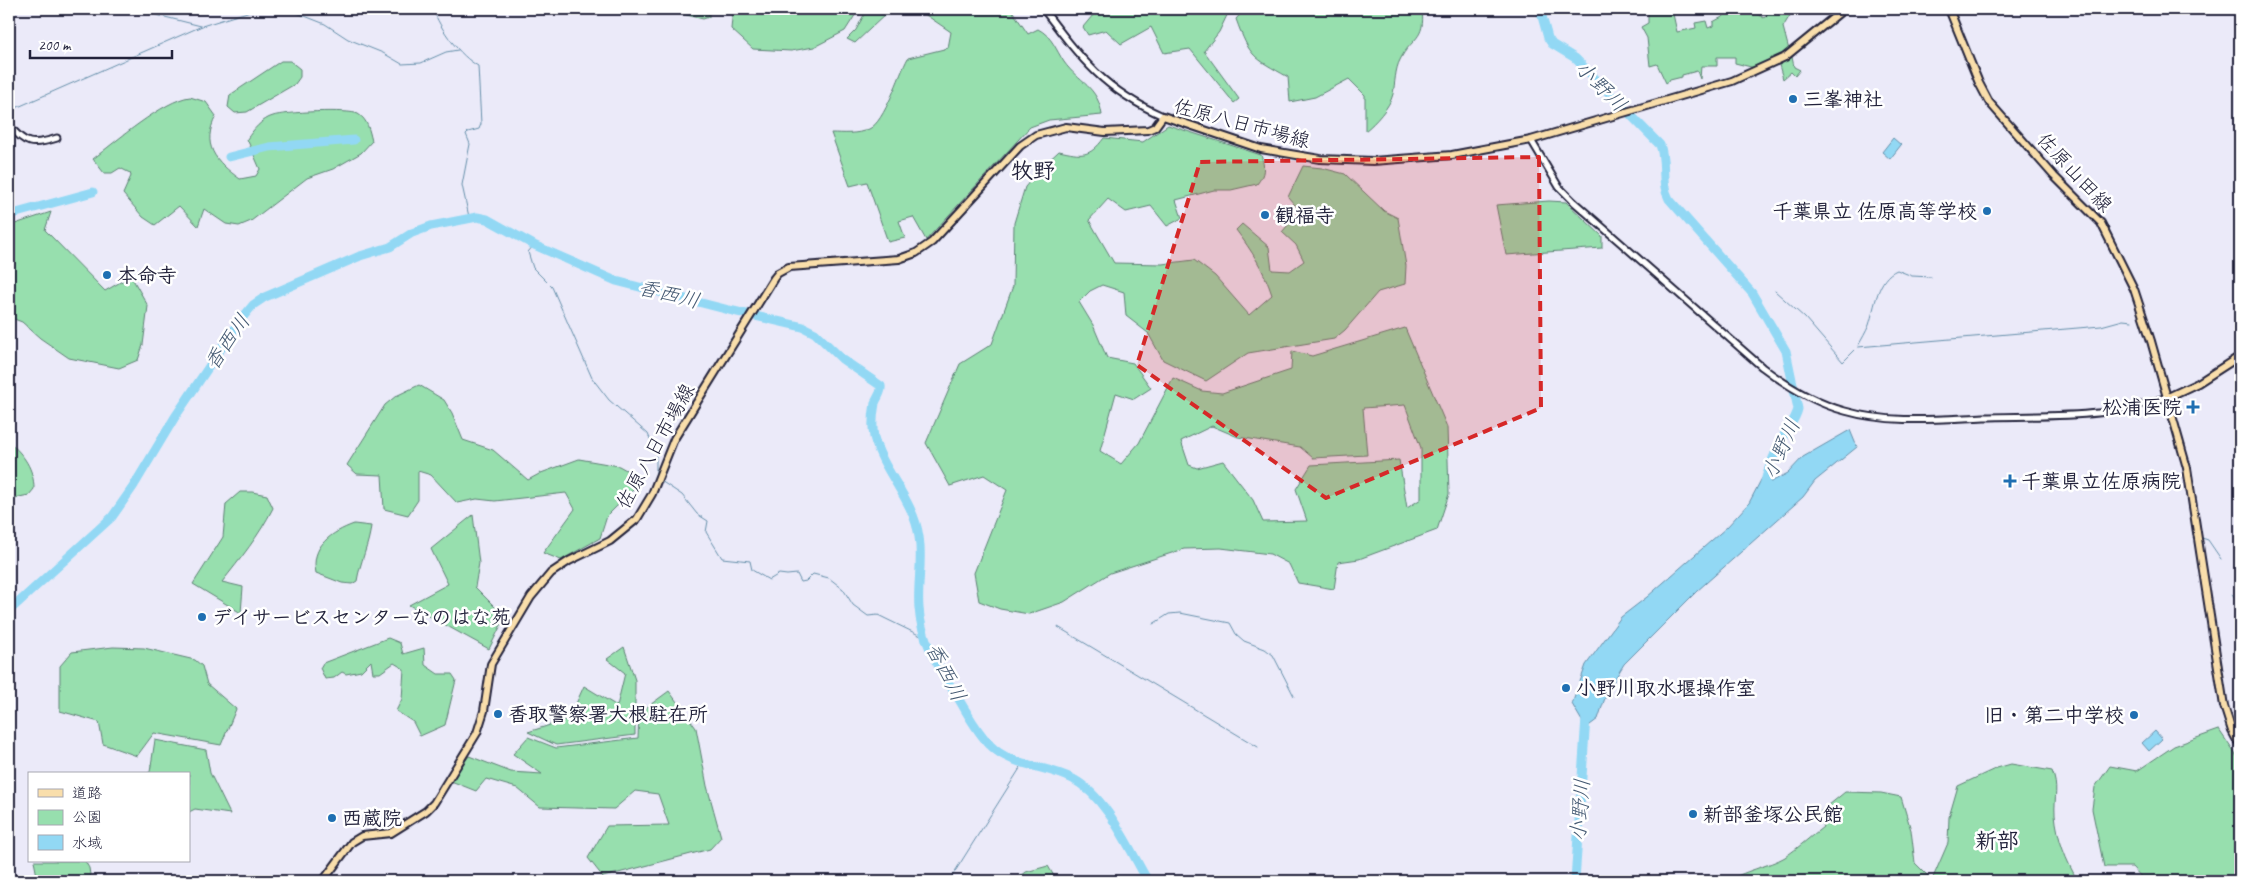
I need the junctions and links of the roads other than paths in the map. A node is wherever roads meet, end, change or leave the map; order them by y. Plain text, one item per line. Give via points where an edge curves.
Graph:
1 (1043, 9) edge
2 (1844, 9) edge
3 (1949, 9) edge
4 (1163, 116) junction
5 (9, 125) edge
6 (57, 138) dead end
7 (1531, 140) junction
8 (2240, 356) edge
9 (2168, 397) junction
10 (2240, 746) edge
11 (323, 881) edge

1 - 4 street via 1086,64 1103,80 1132,102
2 - 7 main road, 佐原八日市場線 via 1800,46 1768,66 1732,81
3 - 9 main road, 佐原山田線 via 1989,102 2054,176 2096,216 2106,231 2134,289
4 - 7 main road, 佐原八日市場線 via 1261,149 1320,159 1373,161 1445,155
4 - 11 main road, 佐原八日市場線 via 1155,127 1148,130 1105,132 1066,127 1036,135 1020,146 932,242 916,253 880,262 789,267 778,273 674,439 652,494 637,519 610,541 551,573 530,597 491,664 477,733 434,803 391,833 362,836 352,842
5 - 6 street via 25,141 38,144
7 - 9 street via 1544,165 1566,194 1753,360 1804,395 1844,411 1898,419 2098,413
8 - 9 main road via 2198,383
9 - 10 main road, 佐原山田線 via 2187,468 2224,706

